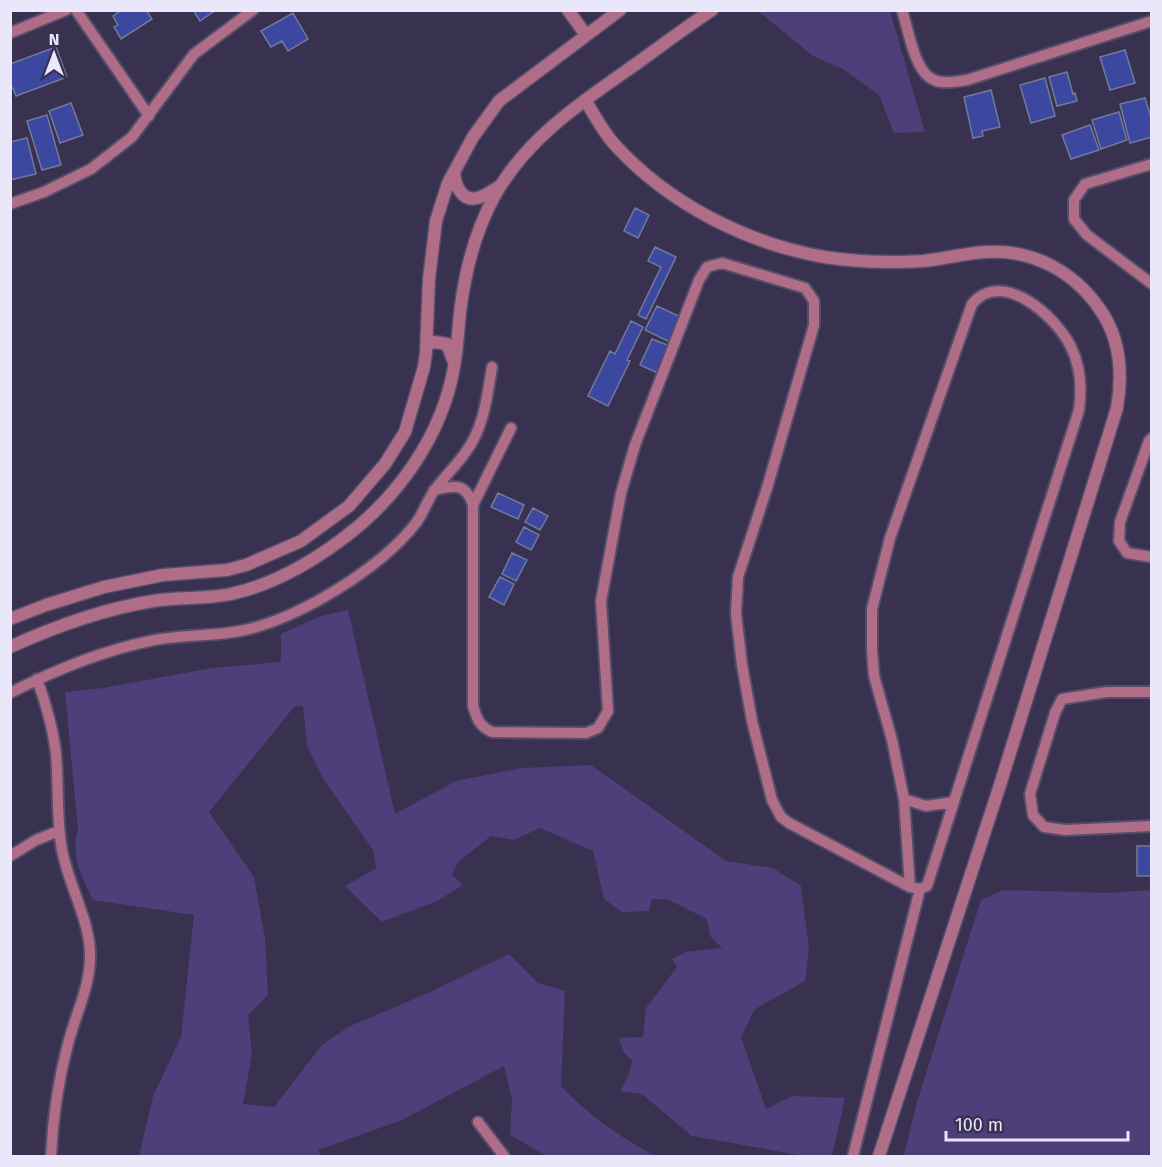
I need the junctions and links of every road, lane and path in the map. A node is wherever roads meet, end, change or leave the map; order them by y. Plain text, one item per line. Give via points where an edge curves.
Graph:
1 (66, 10) edge
2 (76, 10) edge
3 (253, 10) edge
4 (568, 10) edge
5 (620, 10) edge
6 (903, 10) edge
7 (710, 11) edge
8 (1152, 21) edge
9 (10, 33) edge
10 (586, 35) junction
11 (585, 100) junction
12 (149, 116) junction
13 (1152, 164) edge
14 (454, 170) junction
15 (501, 185) junction
16 (10, 204) edge
17 (1152, 284) edge
18 (427, 345) junction
19 (492, 367) dead end
20 (454, 370) junction
21 (511, 428) dead end
22 (1152, 438) edge
23 (434, 490) junction
24 (473, 505) junction
25 (1152, 557) edge
26 (10, 619) edge
27 (10, 647) edge
28 (37, 679) junction
29 (1152, 692) edge
30 (10, 693) edge
31 (904, 799) junction
32 (954, 802) junction
33 (1152, 826) edge
34 (59, 831) junction
35 (10, 856) edge
36 (915, 888) junction
37 (478, 1122) dead end
38 (51, 1156) edge
39 (504, 1156) edge
40 (853, 1156) edge
41 (879, 1156) edge

1 - 9 street
2 - 12 street
3 - 12 street via 194,54
4 - 10 street
5 - 10 street
6 - 8 street via 918,65 929,78 945,83 966,80
7 - 11 street
10 - 14 street via 499,100
11 - 15 street via 535,143
11 - 41 street via 613,143 642,171 687,204 730,227 799,252 848,260 906,262 985,252 1025,255 1050,265 1084,289 1102,311 1114,337 1120,372 1117,408
12 - 16 street via 132,137 91,169
13 - 17 street via 1085,184 1074,200 1074,219 1087,236
14 - 15 street via 458,188 471,199 481,198
14 - 18 street via 442,198 431,246
15 - 20 street via 487,211 468,266
18 - 20 street via 447,344
18 - 26 street via 405,432 396,448 349,506 317,531 246,565 123,583 75,595
19 - 23 street via 483,418 467,451
20 - 27 street via 431,435 407,473 361,524 318,556 234,594 125,607
21 - 24 street
22 - 25 street via 1120,522 1119,541 1128,553
23 - 24 street via 461,488 469,493
23 - 28 street via 416,522 386,552 333,591 290,614 245,630 123,647
24 - 36 street via 473,706 478,722 492,732 586,733 598,728 608,711 601,601 621,493 635,445 699,280 707,267 722,263 805,288 814,301 814,325 738,577 736,615 752,721 780,817
28 - 30 street
28 - 34 street via 53,736
29 - 33 street via 1107,692 1062,699 1030,794 1034,814 1044,827 1065,830
31 - 32 street via 926,806
31 - 32 street via 874,676 873,609 890,538 968,310 981,295 998,291 1028,301 1058,326 1076,360 1081,398
31 - 36 street
32 - 36 street via 927,886
34 - 35 street
34 - 38 street via 71,886 88,932 91,958 61,1075
36 - 40 street
37 - 39 street

